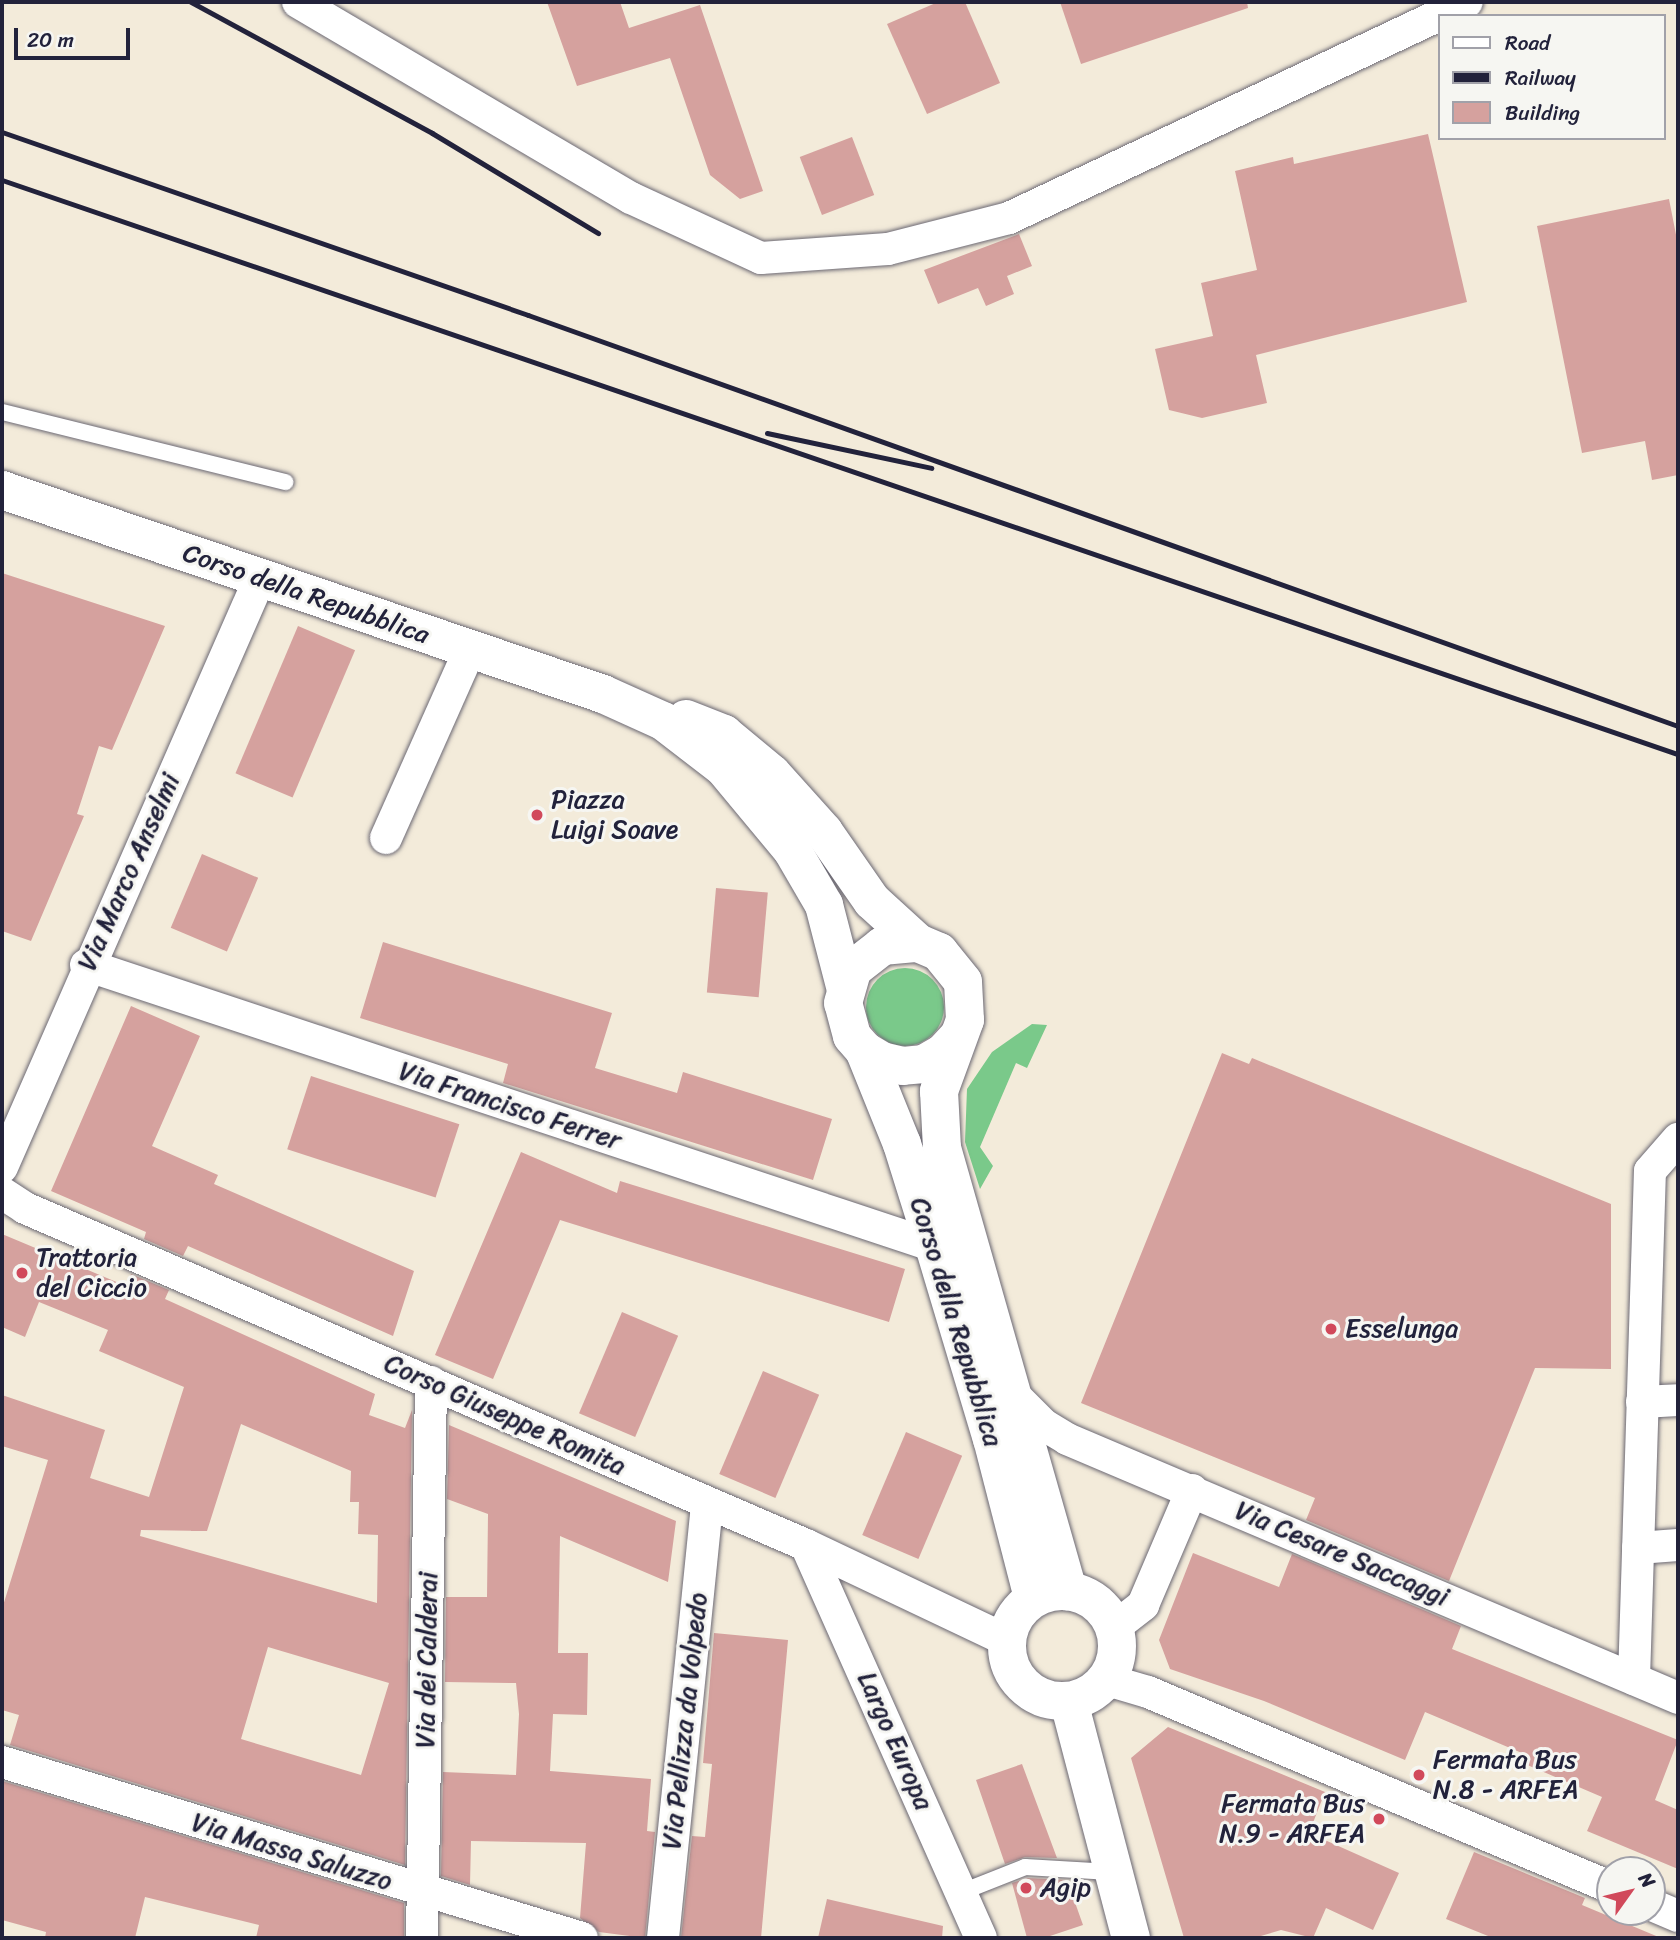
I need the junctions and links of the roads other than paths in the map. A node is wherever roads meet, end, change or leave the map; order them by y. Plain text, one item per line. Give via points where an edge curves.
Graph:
1 (298, 2) edge
2 (1467, 2) edge
3 (1442, 14) edge
4 (1438, 16) edge
5 (2, 412) edge
6 (285, 482) dead end
7 (2, 490) edge
8 (260, 578) junction
9 (470, 649) junction
10 (610, 697) junction
11 (386, 838) dead end
12 (918, 943) junction
13 (86, 965) junction
14 (845, 986) junction
15 (957, 1038) junction
16 (864, 1050) junction
17 (1678, 1139) edge
18 (2, 1167) edge
19 (2, 1193) edge
20 (934, 1246) junction
21 (432, 1382) junction
22 (1015, 1396) junction
23 (1678, 1400) edge
24 (1642, 1402) junction
25 (1192, 1490) junction
26 (707, 1503) junction
27 (806, 1545) junction
28 (1678, 1545) edge
29 (1638, 1548) junction
30 (1051, 1595) junction
31 (1115, 1628) junction
32 (1006, 1640) junction
33 (1634, 1679) junction
34 (1107, 1680) junction
35 (1678, 1698) edge
36 (1069, 1702) junction
37 (2, 1762) edge
38 (1111, 1872) junction
39 (1596, 1881) edge
40 (422, 1891) junction
41 (962, 1892) junction
42 (422, 1938) edge
43 (582, 1938) edge
44 (663, 1938) edge
45 (981, 1938) edge
46 (1131, 1938) edge

1 - 4 street via 631,198 761,258 888,249 1009,218
2 - 3 street
5 - 6 lane
7 - 8 street, Corso della Repubblica
8 - 9 street, Corso della Repubblica
8 - 13 street, Via Marco Anselmi
9 - 10 street, Corso della Repubblica
9 - 11 street
10 - 12 street, Corso della Repubblica via 710,726 740,746 804,808 877,907
10 - 14 street, Corso della Repubblica via 684,735 748,794 792,850 824,905
12 - 14 street via 882,946 853,969
12 - 15 street via 939,952 963,982 965,1020
13 - 18 street, Via Marco Anselmi
13 - 20 street, Via Francisco Ferrer
14 - 16 street via 846,1021
15 - 16 street via 934,1058 903,1066
15 - 22 street, Corso della Repubblica via 939,1091 942,1148
16 - 20 street, Corso della Repubblica via 902,1144
17 - 24 street via 1650,1171
19 - 21 street, Corso Giuseppe Romita via 25,1208
20 - 30 street, Corso della Repubblica via 992,1439
21 - 26 street, Corso Giuseppe Romita
21 - 40 street, Via dei Calderai
22 - 25 street, Via Cesare Saccaggi via 1044,1425 1067,1439
22 - 30 street, Corso della Repubblica
23 - 24 street
24 - 29 street
25 - 31 street via 1143,1605
25 - 33 street, Via Cesare Saccaggi
26 - 27 street, Corso Giuseppe Romita
26 - 44 street, Via Pellizza da Volpedo
27 - 32 street, Corso Giuseppe Romita
27 - 41 street, Largo Europa
28 - 29 street
29 - 33 street
30 - 31 street via 1096,1603
30 - 32 street via 1011,1624
31 - 34 street via 1115,1664
32 - 36 street via 1013,1672 1022,1686 1036,1696
33 - 35 street, Via Cesare Saccaggi
34 - 36 street via 1083,1698
34 - 39 street via 1148,1692
36 - 38 street
37 - 40 street, Via Massa Saluzzo
38 - 41 lane via 1025,1867
38 - 46 street
40 - 42 street, Via dei Calderai
40 - 43 street, Via Massa Saluzzo
41 - 45 street, Largo Europa

